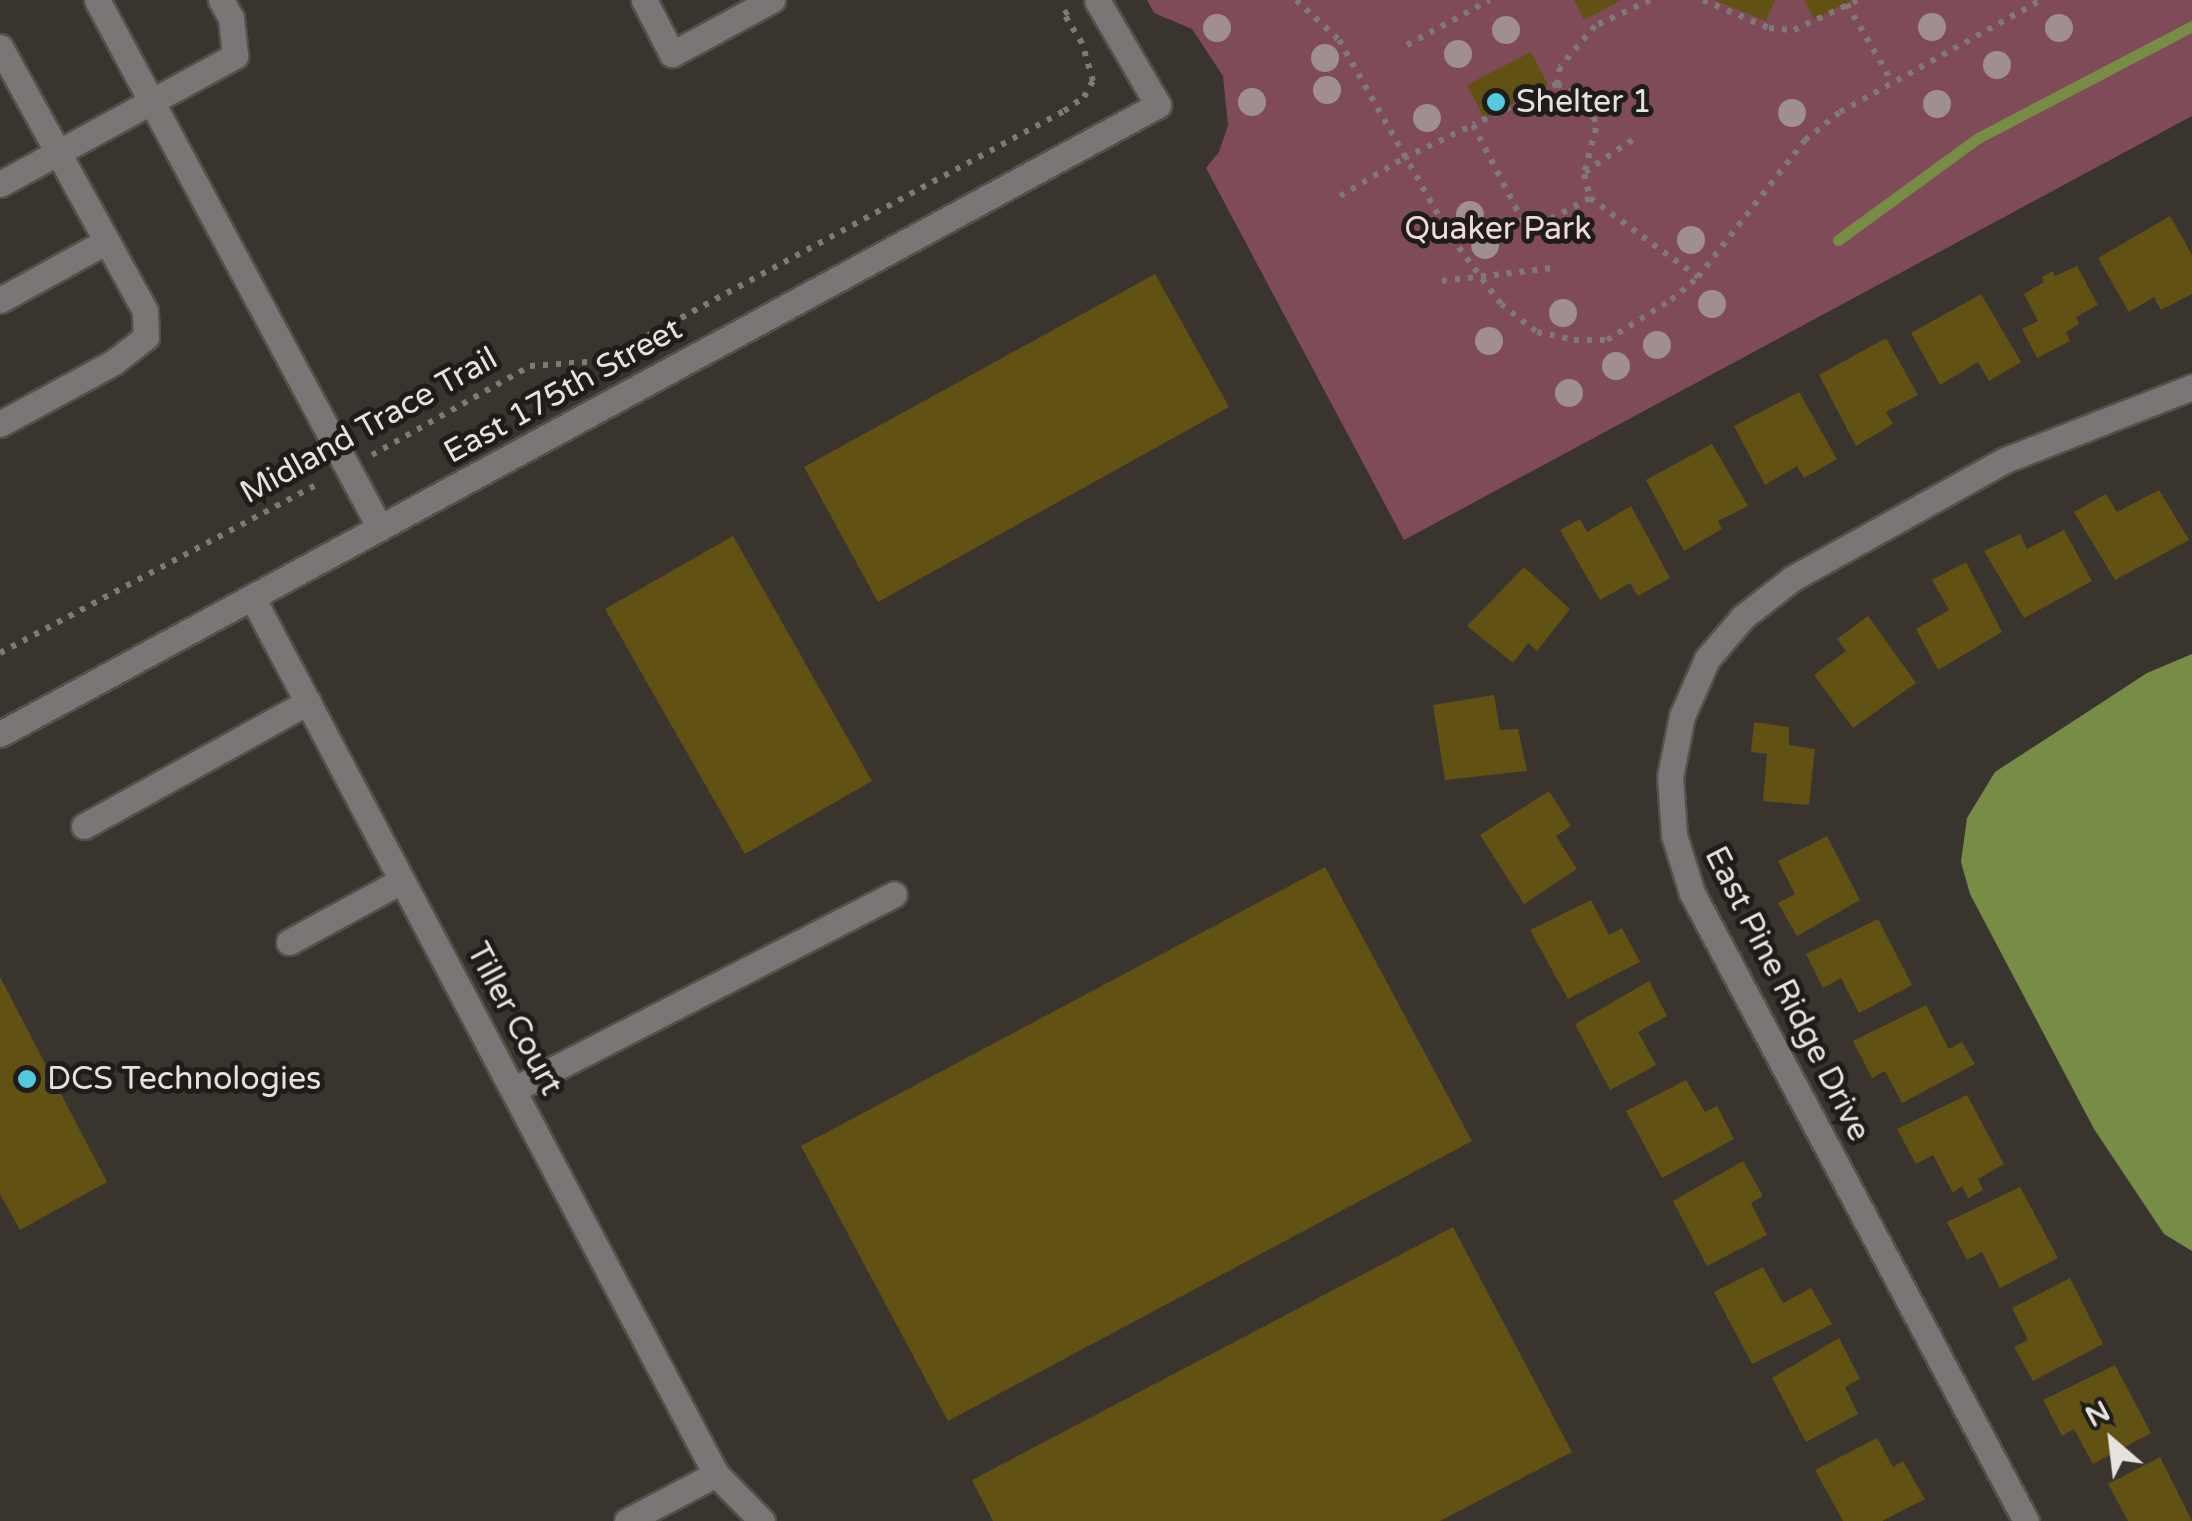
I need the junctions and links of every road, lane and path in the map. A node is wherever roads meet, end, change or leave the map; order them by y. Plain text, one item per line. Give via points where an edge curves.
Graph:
1 (97, 0) edge
2 (221, 0) edge
3 (644, 0) edge
4 (772, 0) edge
5 (1296, 0) edge
6 (1490, 0) edge
7 (1650, 0) edge
8 (1703, 0) edge
9 (1858, 0) edge
10 (2041, 0) edge
11 (1616, 2) edge
12 (1087, 4) edge
13 (1847, 4) junction
14 (1621, 11) junction
15 (0, 46) edge
16 (1406, 46) dead end
17 (1890, 80) junction
18 (1557, 84) junction
19 (153, 104) junction
20 (1473, 125) junction
21 (1636, 138) dead end
22 (58, 153) junction
23 (1404, 158) junction
24 (1584, 173) junction
25 (0, 184) edge
26 (1340, 196) dead end
27 (1590, 198) junction
28 (107, 241) junction
29 (1552, 268) dead end
30 (1481, 277) junction
31 (1698, 277) junction
32 (1442, 281) dead end
33 (0, 300) edge
34 (2192, 386) edge
35 (1, 422) edge
36 (348, 468) junction
37 (380, 528) junction
38 (252, 597) junction
39 (0, 653) edge
40 (308, 702) junction
41 (0, 734) edge
42 (84, 826) dead end
43 (401, 880) junction
44 (894, 894) dead end
45 (289, 942) dead end
46 (515, 1089) junction
47 (716, 1474) junction
48 (628, 1521) edge
49 (762, 1521) edge
50 (2026, 1521) edge

1 - 19 street
2 - 19 street via 231,18 235,56
3 - 4 street via 672,54
5 - 23 path via 1339,40
6 - 16 path
7 - 14 path
8 - 13 path via 1769,28 1794,30
9 - 13 path
10 - 17 path
11 - 14 path
12 - 36 path, Midland Trace Trail via 1064,14 1093,80 1084,97 1064,111 602,361 530,366
12 - 37 street, East 175th Street via 1158,105
13 - 17 path
14 - 18 path via 1573,49
15 - 22 street
17 - 31 path via 1805,140
18 - 20 path
18 - 24 path via 1581,97 1594,117
19 - 22 street
19 - 36 street
20 - 23 path
20 - 27 path via 1528,231
21 - 24 path
22 - 25 street
22 - 28 street
23 - 26 path
23 - 30 path
24 - 27 path
27 - 31 path
28 - 33 street
28 - 35 street via 146,311 146,336 114,362
29 - 30 path
30 - 31 path via 1501,304 1537,332 1607,340
30 - 32 path
34 - 50 street, East Pine Ridge Drive via 2005,460 1794,578 1743,617 1707,659 1682,716 1670,777 1674,836 1692,892
36 - 37 street
36 - 39 path, Midland Trace Trail
37 - 38 street, East 175th Street
38 - 40 street, Tiller Court
38 - 41 street, East 175th Street
40 - 42 street
40 - 43 street, Tiller Court
43 - 45 street
43 - 46 street, Tiller Court
44 - 46 street
46 - 47 street, Tiller Court
47 - 48 street
47 - 49 street, Tiller Court

